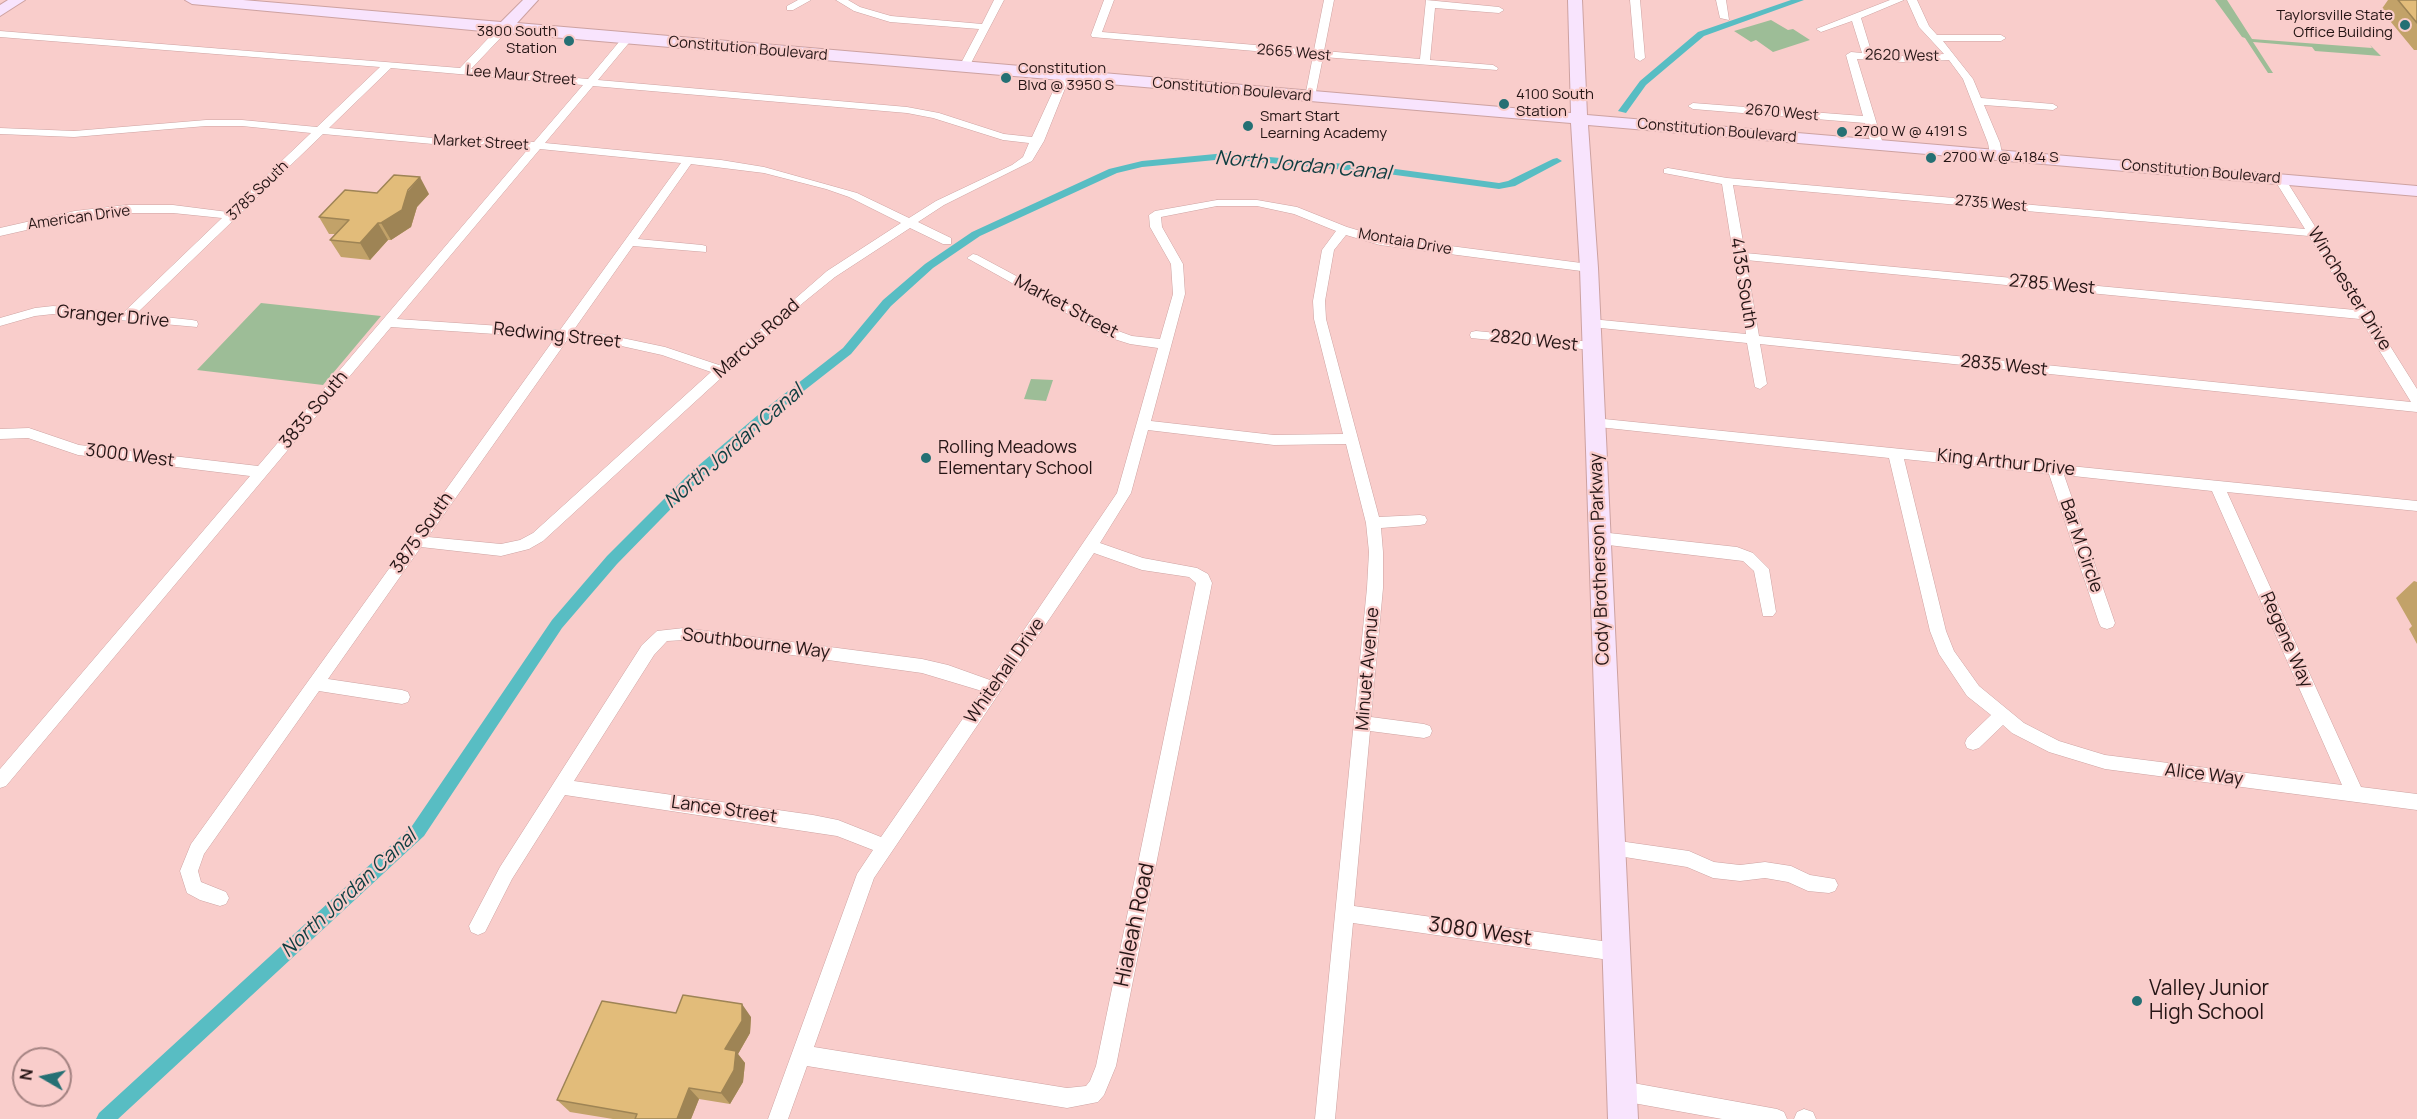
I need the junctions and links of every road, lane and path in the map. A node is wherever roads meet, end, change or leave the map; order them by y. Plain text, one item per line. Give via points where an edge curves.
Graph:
1 (18, 0) edge
2 (192, 0) edge
3 (531, 0) edge
4 (806, 0) edge
5 (841, 0) edge
6 (999, 0) edge
7 (1109, 0) edge
8 (1329, 0) edge
9 (1575, 0) edge
10 (1635, 0) edge
11 (1721, 0) edge
12 (1899, 0) edge
13 (1912, 0) edge
14 (1431, 2) edge
15 (870, 3) dead end
16 (790, 8) dead end
17 (857, 9) junction
18 (1499, 10) dead end
19 (0, 12) edge
20 (1856, 16) junction
21 (1725, 18) dead end
22 (985, 27) junction
23 (504, 28) junction
24 (1821, 29) dead end
25 (0, 34) edge
26 (628, 38) junction
27 (1933, 38) junction
28 (2001, 38) dead end
29 (1318, 54) junction
30 (1868, 56) junction
31 (1952, 57) junction
32 (1640, 58) dead end
33 (1425, 63) junction
34 (389, 64) junction
35 (964, 67) junction
36 (1493, 68) dead end
37 (463, 71) junction
38 (1065, 76) junction
39 (591, 82) junction
40 (1310, 97) junction
41 (1978, 101) junction
42 (1694, 106) dead end
43 (2053, 107) dead end
44 (1579, 120) junction
45 (1870, 120) junction
46 (321, 130) junction
47 (0, 132) edge
48 (1038, 141) junction
49 (1877, 144) junction
50 (537, 146) junction
51 (1996, 154) junction
52 (688, 160) junction
53 (1668, 171) dead end
54 (2280, 179) junction
55 (1727, 181) junction
56 (2417, 190) edge
57 (1155, 215) joint
58 (231, 216) junction
59 (910, 222) junction
60 (1343, 230) junction
61 (0, 232) edge
62 (2314, 233) junction
63 (947, 241) dead end
64 (630, 242) junction
65 (702, 249) dead end
66 (1739, 256) junction
67 (973, 258) dead end
68 (1589, 268) junction
69 (2364, 315) junction
70 (126, 317) junction
71 (0, 322) edge
72 (388, 323) junction
73 (192, 324) dead end
74 (564, 334) junction
75 (1476, 335) dead end
76 (1592, 335) junction
77 (1753, 340) junction
78 (1164, 344) junction
79 (721, 371) junction
80 (1760, 384) dead end
81 (2417, 400) edge
82 (2417, 407) edge
83 (1594, 423) junction
84 (1143, 425) junction
85 (1, 434) edge
86 (1351, 439) junction
87 (1895, 453) junction
88 (2054, 468) junction
89 (261, 472) junction
90 (2217, 485) junction
91 (2417, 506) edge
92 (1420, 520) dead end
93 (1373, 523) junction
94 (1600, 538) junction
95 (417, 541) junction
96 (1091, 546) junction
97 (1768, 612) dead end
98 (2108, 623) dead end
99 (315, 684) junction
100 (993, 688) junction
101 (402, 697) dead end
102 (2001, 716) junction
103 (1363, 723) junction
104 (1424, 731) dead end
105 (1973, 743) dead end
106 (0, 782) edge
107 (561, 786) junction
108 (2355, 794) junction
109 (2417, 802) edge
110 (884, 846) junction
111 (1612, 848) junction
112 (1829, 885) dead end
113 (220, 898) dead end
114 (1344, 913) junction
115 (478, 926) dead end
116 (1616, 952) junction
117 (800, 1055) junction
118 (1622, 1091) junction
119 (778, 1119) edge
120 (1325, 1119) edge
121 (1623, 1119) edge
122 (1777, 1119) edge

1 - 19 main road
2 - 23 main road, Constitution Boulevard
3 - 23 main road
4 - 16 street
5 - 17 street
6 - 22 street
7 - 29 street, 2665 West via 1096,35
8 - 29 street
9 - 44 main road, Cody Brotherson Parkway
10 - 32 street
11 - 21 street
12 - 20 street
13 - 27 street
14 - 18 street
14 - 33 street
15 - 17 street
17 - 22 street via 890,19
20 - 24 street
20 - 30 street
22 - 35 street
23 - 26 main road, Constitution Boulevard
23 - 37 street
25 - 34 street, Lee Maur Street
26 - 35 main road, Constitution Boulevard
26 - 39 street, 3835 South
27 - 28 street
27 - 31 street
29 - 33 street, 2665 West
29 - 40 street
30 - 31 street, 2620 West
30 - 45 street, 2620 West via 1851,55
31 - 41 street
33 - 36 street, 2665 West
34 - 37 street, Lee Maur Street
34 - 46 street, 3785 South
35 - 38 main road, Constitution Boulevard
37 - 39 street, Lee Maur Street
38 - 40 main road, Constitution Boulevard
38 - 48 street, Marcus Road
39 - 48 street, Lee Maur Street via 916,111 1003,137
39 - 50 street, 3835 South
40 - 44 main road, Constitution Boulevard
41 - 43 street
41 - 51 street
42 - 45 street, 2670 West
44 - 49 main road, Constitution Boulevard
44 - 68 main road, Cody Brotherson Parkway
45 - 49 street
46 - 47 street, Market Street via 222,123 108,133
46 - 50 street, Market Street
46 - 58 street, 3785 South
48 - 59 street, Marcus Road via 1031,156 1020,165 940,203
49 - 51 main road, Constitution Boulevard
50 - 52 street, Market Street
50 - 72 street, 3835 South
51 - 54 main road, Constitution Boulevard
52 - 59 street, Market Street via 806,180 853,195
52 - 64 street, 3875 South
53 - 55 street, 2735 West
54 - 56 main road, Constitution Boulevard
54 - 62 street, Winchester Drive
55 - 62 street, 2735 West
55 - 66 street, 4135 South
57 - 60 street, Montaia Drive via 1217,203 1257,203 1297,211
57 - 78 street, Whitehall Drive via 1156,227 1174,257 1180,278 1178,301
58 - 61 street, American Drive via 173,209 126,209
58 - 70 street, 3785 South
59 - 63 street, Market Street
59 - 79 street, Marcus Road via 815,286
60 - 68 street, Montaia Drive via 1394,243
60 - 86 street, Minuet Avenue via 1328,250 1319,301 1320,319
62 - 69 street, Winchester Drive
64 - 65 street
64 - 74 street, 3875 South
66 - 69 street, 2785 West
66 - 77 street, 4135 South
67 - 78 street, Market Street via 1116,335
68 - 76 main road, Cody Brotherson Parkway
69 - 81 street, Winchester Drive
70 - 71 street, Granger Drive via 53,310
70 - 73 street, Granger Drive
72 - 74 street, Redwing Street
72 - 89 street, 3835 South
74 - 79 street, Redwing Street via 644,346
74 - 95 street, 3875 South
75 - 76 street, 2820 West
76 - 77 street, 2835 West
76 - 83 main road, Cody Brotherson Parkway
77 - 80 street, 4135 South
77 - 82 street, 2835 West
78 - 84 street, Whitehall Drive
79 - 95 street, Marcus Road via 531,541 494,550
83 - 87 street, King Arthur Drive
83 - 94 main road, Cody Brotherson Parkway
84 - 86 street via 1274,440
84 - 96 street, Whitehall Drive via 1124,492
85 - 89 street, 3000 West via 29,433 78,450
86 - 93 street, Minuet Avenue
87 - 88 street, King Arthur Drive
87 - 102 street, Alice Way via 1942,643 1962,680
88 - 90 street, King Arthur Drive
88 - 98 street, Bar M Circle
89 - 106 street, 3835 South
90 - 91 street, King Arthur Drive
90 - 108 street, Regene Way
92 - 93 street
93 - 103 street, Minuet Avenue via 1375,588
94 - 97 street via 1748,557 1761,569
94 - 111 main road, Cody Brotherson Parkway
95 - 99 street, 3875 South
96 - 100 street, Whitehall Drive
96 - 117 street, Hialeah Road via 1142,564 1192,572 1203,578 1204,583 1106,1066 1097,1088 1091,1095 1067,1098
99 - 101 street
99 - 113 street, 3875 South via 192,861 189,879 193,887
100 - 107 street, Southbourne Way via 922,666 663,634 648,650
100 - 110 street, Whitehall Drive
102 - 105 street
102 - 108 street, Alice Way via 2055,747 2105,762
103 - 104 street
103 - 114 street, Minuet Avenue
107 - 110 street, Lance Street via 813,822
107 - 115 street
108 - 109 street, Alice Way
110 - 117 street, Whitehall Drive via 860,885
111 - 112 street via 1689,860 1713,870 1765,870
111 - 116 main road, Cody Brotherson Parkway
114 - 116 street, 3080 West
114 - 120 street, Minuet Avenue
116 - 118 main road, Cody Brotherson Parkway
117 - 119 street, Whitehall Drive
118 - 121 main road, Cody Brotherson Parkway
118 - 122 street

